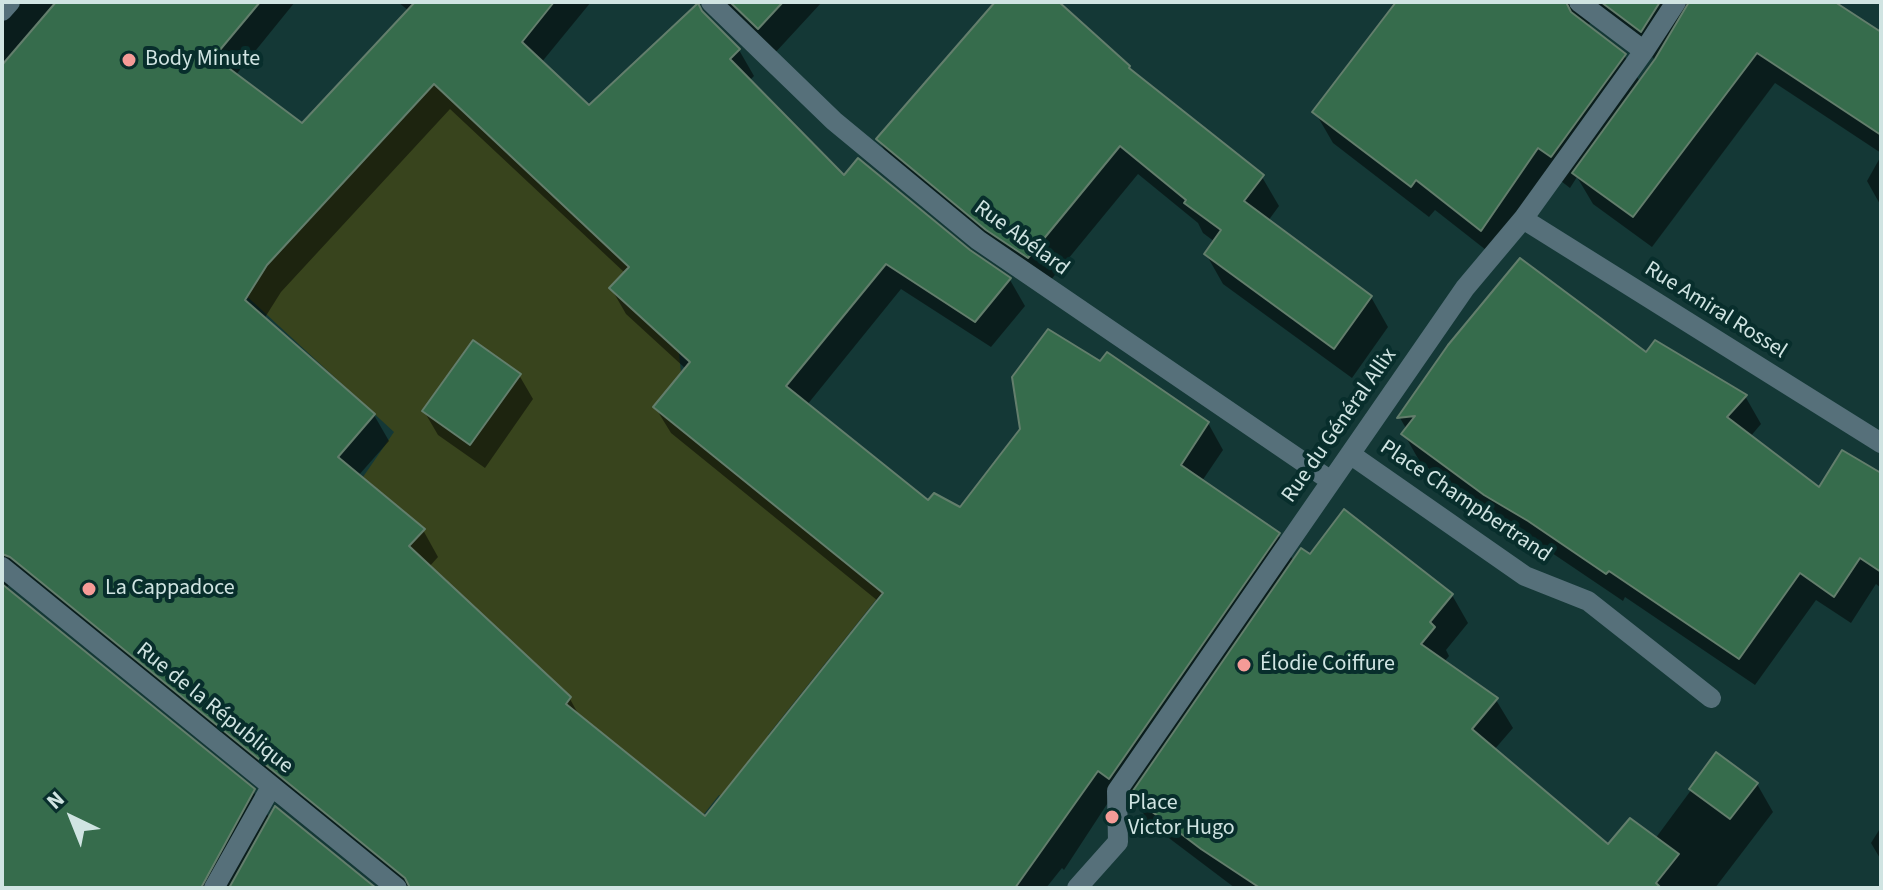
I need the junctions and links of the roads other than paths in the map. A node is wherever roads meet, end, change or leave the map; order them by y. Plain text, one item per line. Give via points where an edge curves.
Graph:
1 (10, 2) edge
2 (711, 2) edge
3 (1579, 2) edge
4 (1676, 2) edge
5 (2, 11) edge
6 (1644, 51) junction
7 (1523, 219) junction
8 (1881, 443) edge
9 (1350, 454) junction
10 (1331, 481) junction
11 (2, 567) edge
12 (1711, 698) dead end
13 (271, 787) junction
14 (214, 888) edge
15 (397, 888) edge
16 (1077, 888) edge

1 - 5 street
2 - 10 street, Rue Abélard via 834,121 978,240
3 - 6 street
4 - 6 street, Rue du Général Allix
6 - 7 street, Rue du Général Allix
7 - 8 street, Rue Amiral Rossel
7 - 9 street, Rue du Général Allix via 1465,288
9 - 10 street, Rue du Général Allix
9 - 12 street, Place Champbertrand via 1525,576 1588,601
10 - 16 street, Rue du Général Allix via 1117,791 1118,842
11 - 13 street, Rue de la République
13 - 14 street
13 - 15 street, Rue de la République

